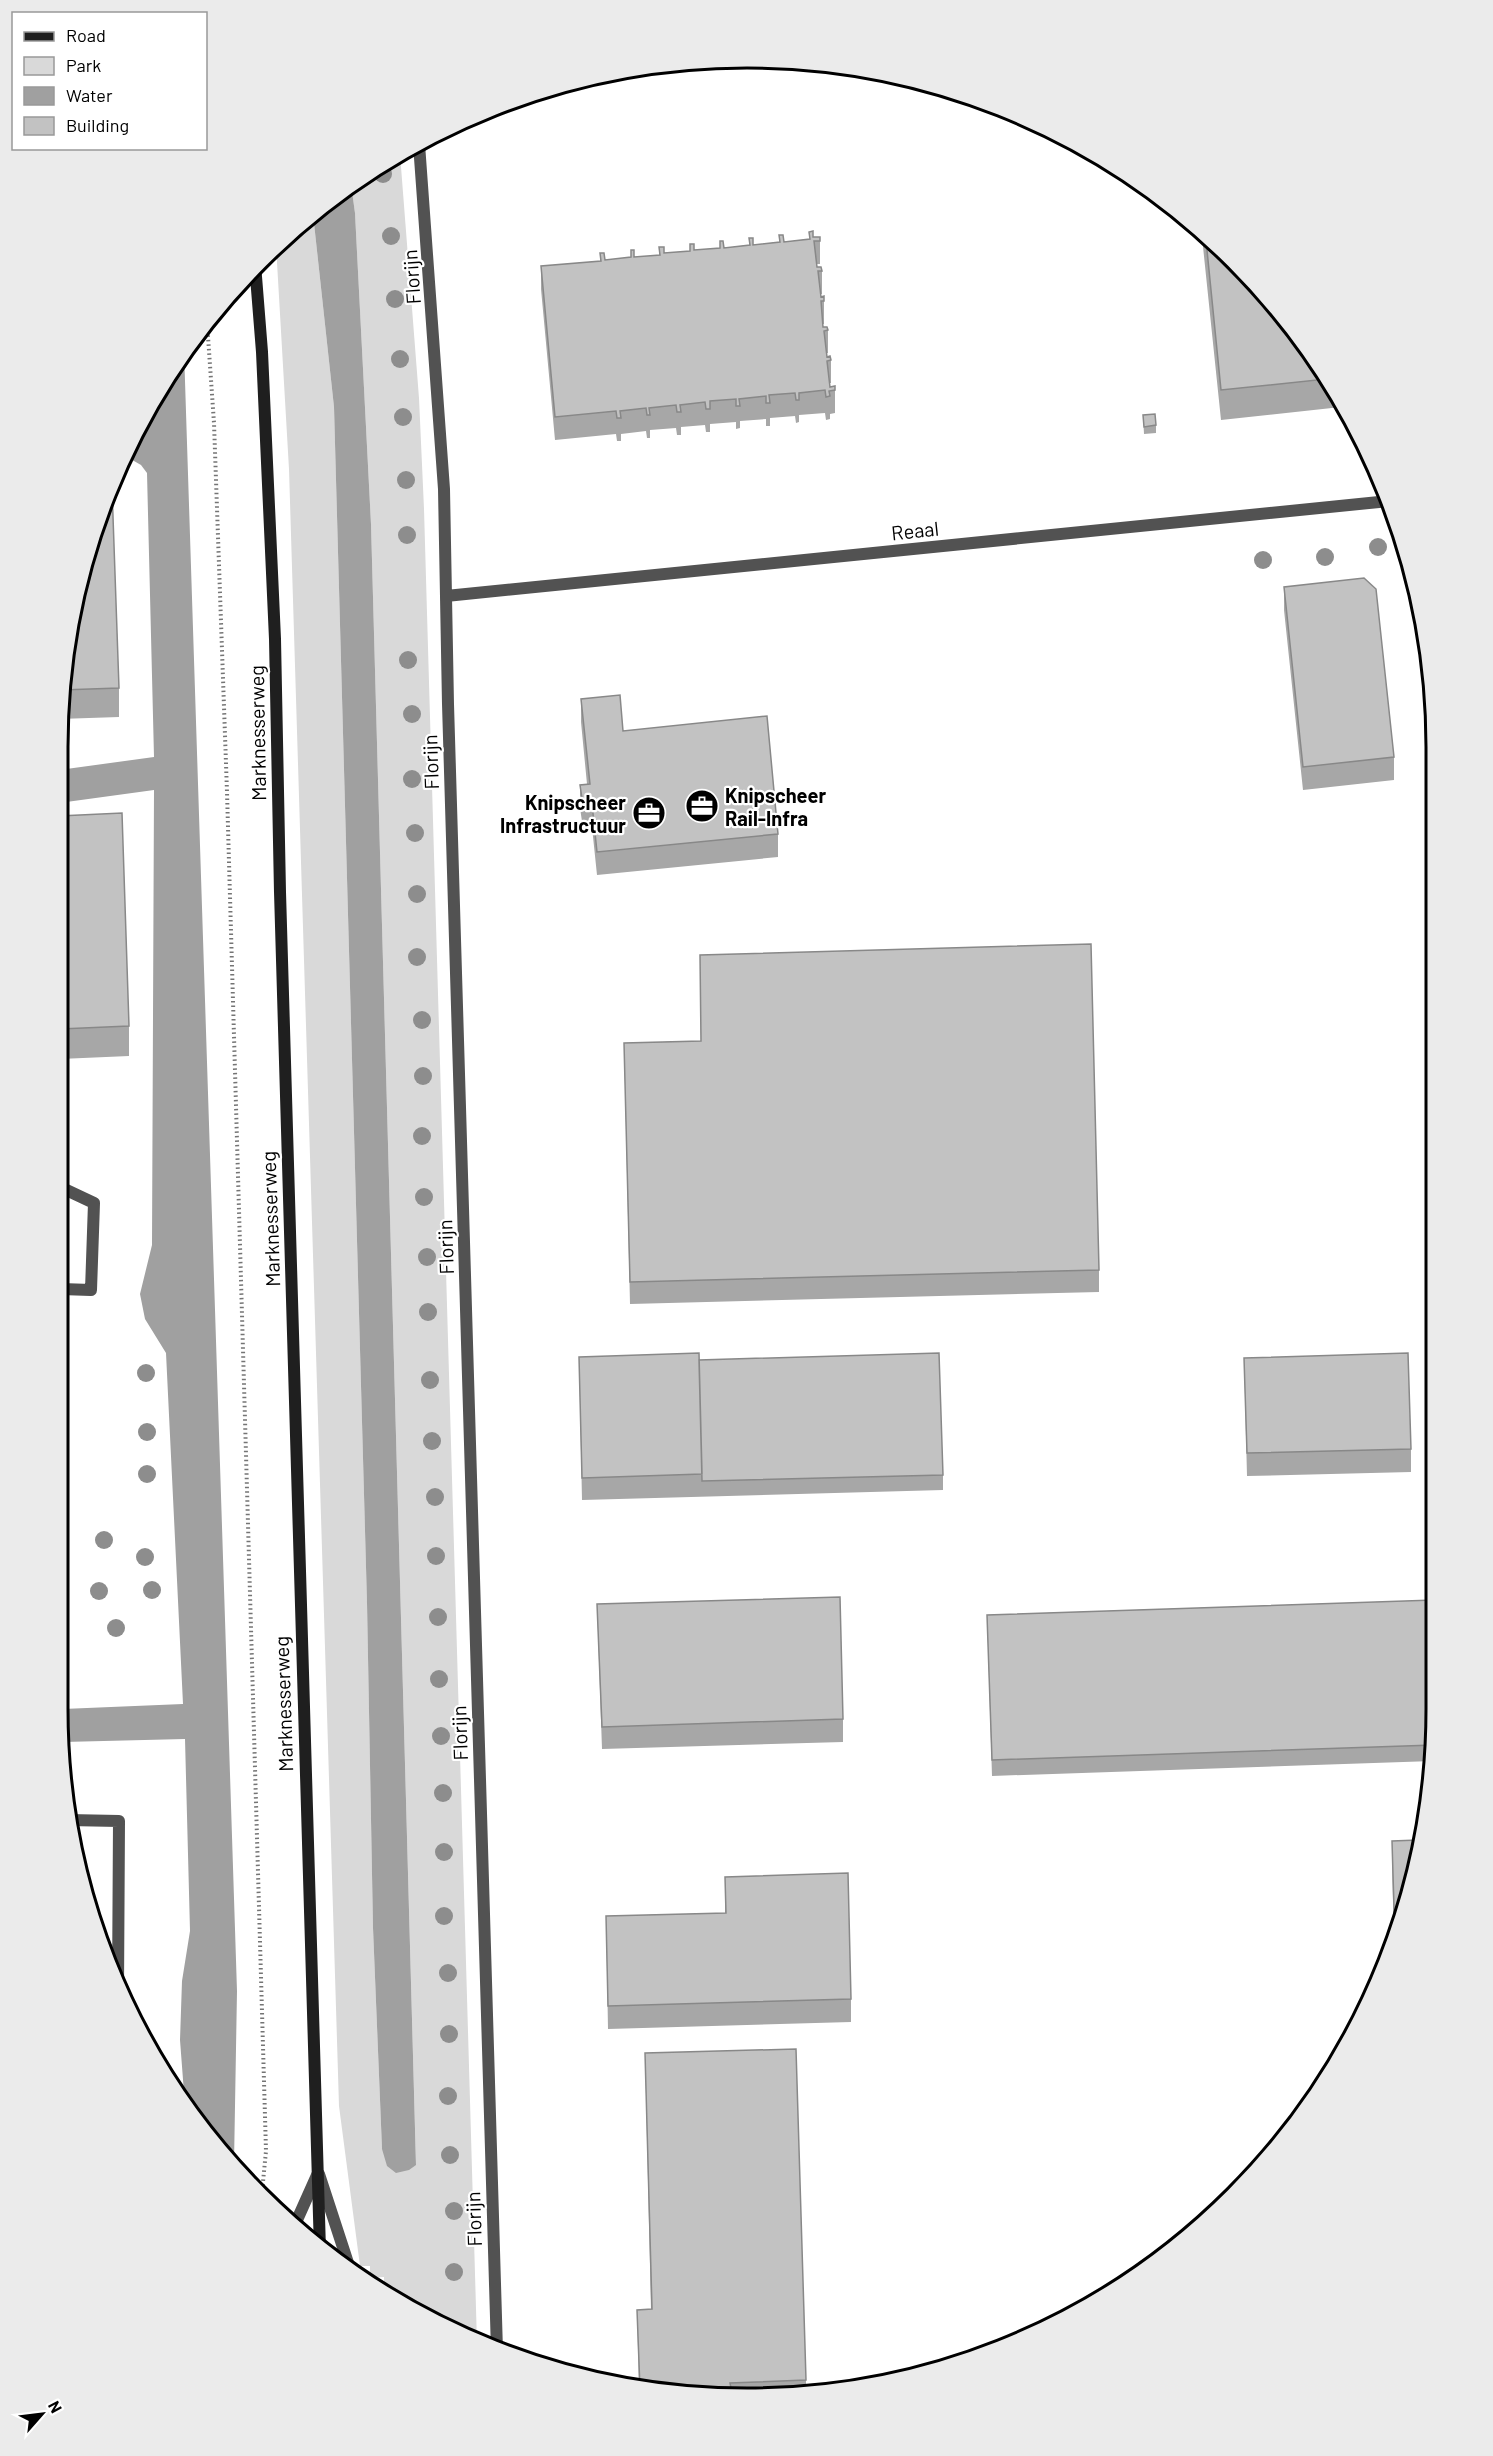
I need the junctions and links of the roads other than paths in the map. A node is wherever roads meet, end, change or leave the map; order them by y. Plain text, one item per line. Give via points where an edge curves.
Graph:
1 (420, 152) edge
2 (256, 277) edge
3 (1379, 502) edge
4 (446, 596) junction
5 (68, 1190) edge
6 (68, 1289) edge
7 (77, 1820) edge
8 (118, 1967) edge
9 (318, 2173) junction
10 (298, 2219) edge
11 (320, 2237) edge
12 (346, 2258) edge
13 (497, 2341) edge

1 - 4 street, Florijn via 442,454
2 - 9 main road, Marknesserweg via 275,639
3 - 4 street, Reaal
4 - 13 street, Florijn
5 - 6 street via 94,1203 91,1290
7 - 8 street via 119,1821
9 - 10 street, Marknesserweg
9 - 11 main road, Marknesserweg
9 - 12 street, Marknesserweg

